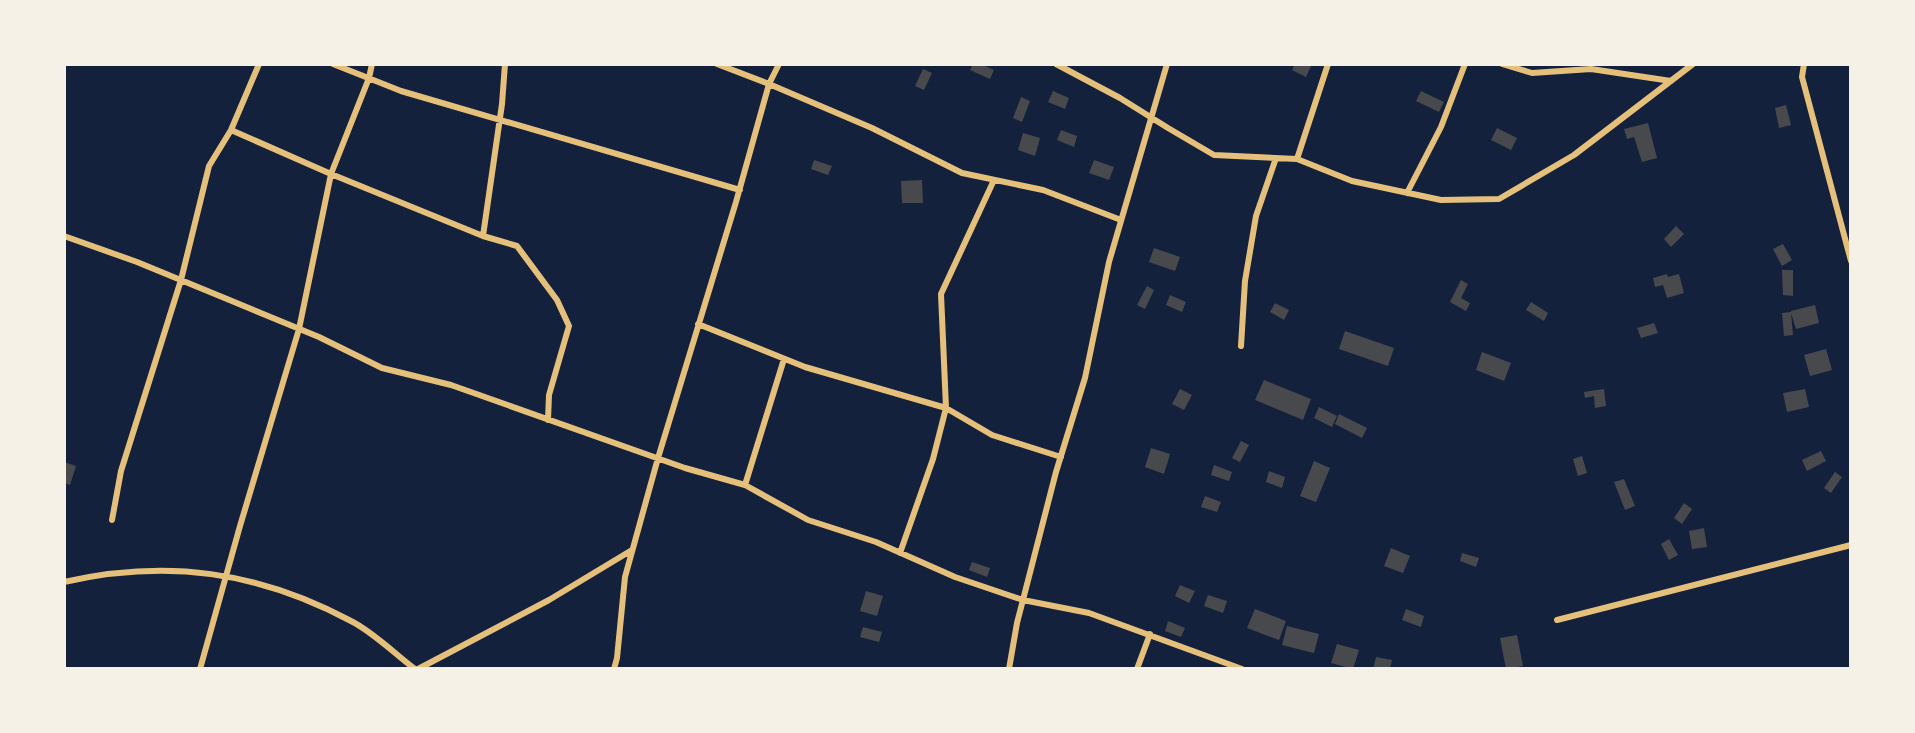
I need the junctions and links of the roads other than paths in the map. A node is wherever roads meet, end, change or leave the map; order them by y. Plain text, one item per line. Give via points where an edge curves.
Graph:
1 (259, 64) edge
2 (333, 64) edge
3 (372, 64) edge
4 (505, 64) edge
5 (717, 64) edge
6 (779, 64) edge
7 (1056, 64) edge
8 (1167, 64) edge
9 (1328, 64) edge
10 (1465, 64) edge
11 (1502, 64) edge
12 (1693, 64) edge
13 (1804, 64) edge
14 (369, 78) junction
15 (1671, 81) junction
16 (769, 84) junction
17 (1152, 118) junction
18 (500, 120) junction
19 (231, 130) junction
20 (1276, 158) junction
21 (1297, 159) junction
22 (331, 174) junction
23 (994, 180) junction
24 (740, 190) junction
25 (1407, 193) junction
26 (1121, 220) junction
27 (64, 236) edge
28 (483, 236) junction
29 (1851, 261) edge
30 (181, 280) junction
31 (698, 324) junction
32 (299, 329) junction
33 (1241, 346) dead end
34 (784, 359) junction
35 (946, 408) junction
36 (548, 420) junction
37 (1061, 457) junction
38 (658, 458) junction
39 (745, 485) junction
40 (112, 520) dead end
41 (1851, 545) edge
42 (633, 550) junction
43 (900, 553) junction
44 (226, 575) junction
45 (64, 582) edge
46 (1023, 600) junction
47 (1557, 620) dead end
48 (1150, 634) junction
49 (200, 669) edge
50 (416, 669) edge
51 (614, 669) edge
52 (1009, 669) edge
53 (1137, 669) edge
54 (1242, 669) edge

1 - 19 street
2 - 14 street
3 - 14 street
4 - 18 street
5 - 16 street
6 - 16 street
7 - 17 street
8 - 17 street
9 - 21 street
10 - 25 street
11 - 15 street via 1532,73 1591,69
12 - 15 street
13 - 29 street via 1802,77
14 - 18 street
14 - 22 street
15 - 25 street via 1574,155 1499,199 1441,200
16 - 23 street via 962,173
16 - 24 street
17 - 20 street via 1214,155
17 - 26 street
18 - 24 street
18 - 28 street
19 - 22 street
19 - 30 street via 209,166
20 - 21 street
20 - 33 street via 1256,216
21 - 25 street via 1352,181
22 - 28 street
22 - 32 street
23 - 26 street via 1043,190
23 - 35 street via 941,294
24 - 31 street
26 - 37 street
27 - 30 street
28 - 36 street via 517,246 557,300 569,326 549,395
30 - 32 street
30 - 40 street via 121,471
31 - 34 street
31 - 38 street
32 - 36 street via 382,368 451,385
32 - 44 street
34 - 35 street
34 - 39 street
35 - 37 street via 992,435
35 - 43 street
36 - 38 street
37 - 46 street
38 - 39 street
38 - 42 street
39 - 43 street via 808,520
41 - 47 street
42 - 50 street via 472,643
42 - 51 street
43 - 46 street
44 - 45 street via 150,569
44 - 49 street
44 - 50 street via 288,592 353,622
46 - 48 street via 1089,613
46 - 52 street
48 - 53 street
48 - 54 street

